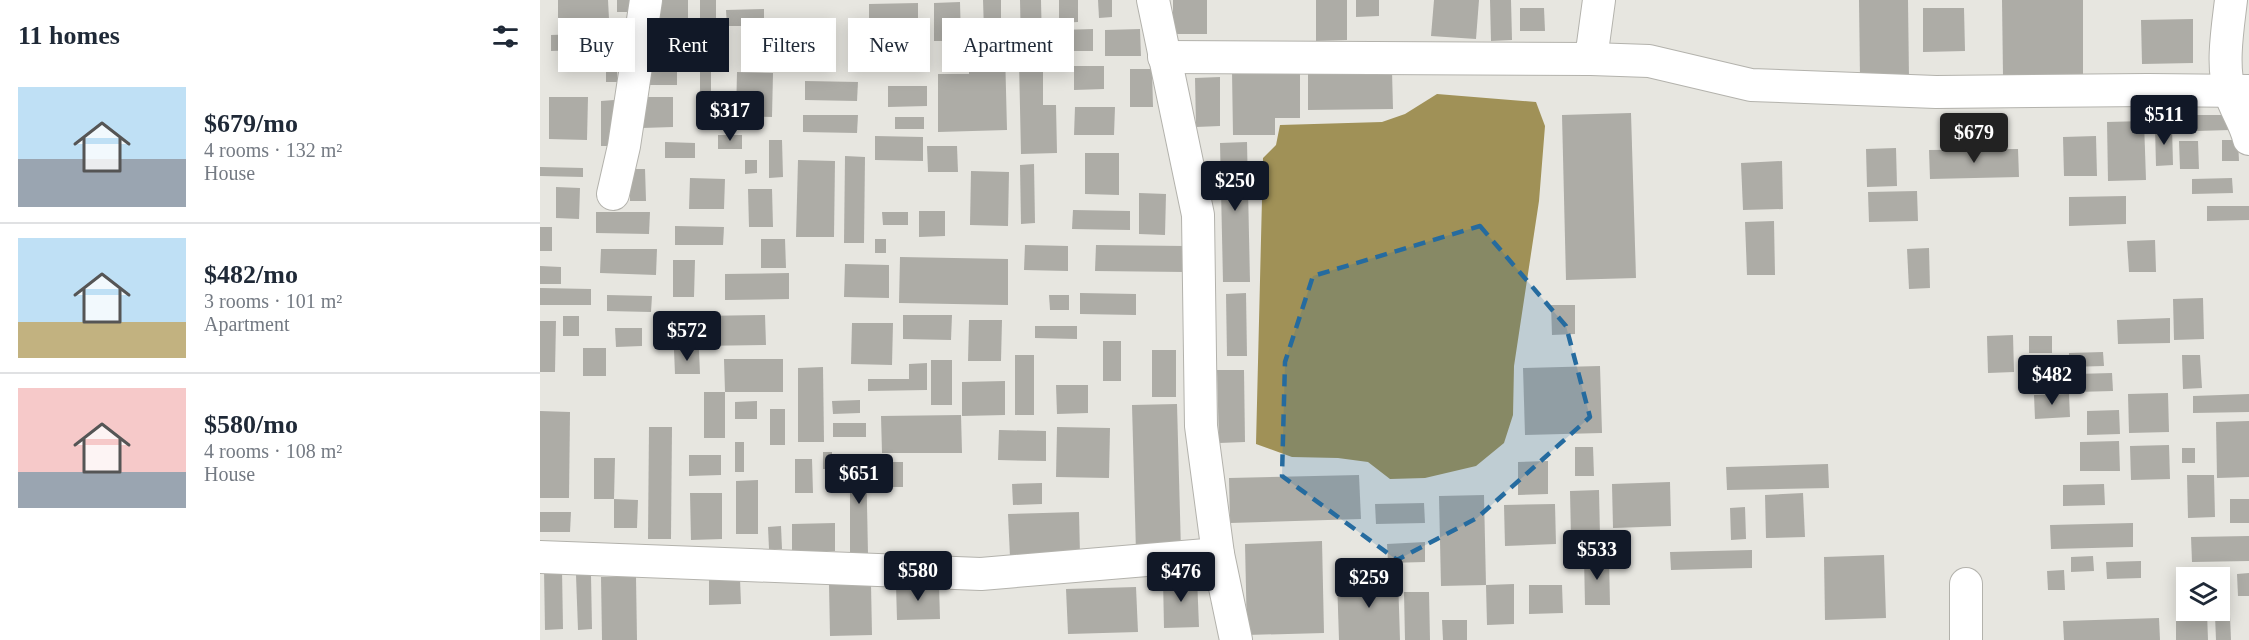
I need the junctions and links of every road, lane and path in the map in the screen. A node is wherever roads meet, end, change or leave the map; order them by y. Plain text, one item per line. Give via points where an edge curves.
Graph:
1 (646, 0) edge
2 (1153, 0) edge
3 (1599, 0) edge
4 (2230, 0) edge
5 (1164, 57) junction
6 (1592, 59) junction
7 (2239, 92) edge
8 (2249, 139) edge
9 (613, 194) dead end
10 (1218, 554) junction
11 (540, 557) edge
12 (1966, 584) dead end
13 (1236, 640) edge
14 (1966, 640) edge

1 - 9 street
2 - 5 street
3 - 6 street
4 - 7 street via 2226,54
5 - 6 street
5 - 10 street via 1198,215 1201,426
6 - 7 street via 1649,61 1750,85 1936,92
7 - 8 street
10 - 11 street via 981,574
10 - 13 street
12 - 14 street

